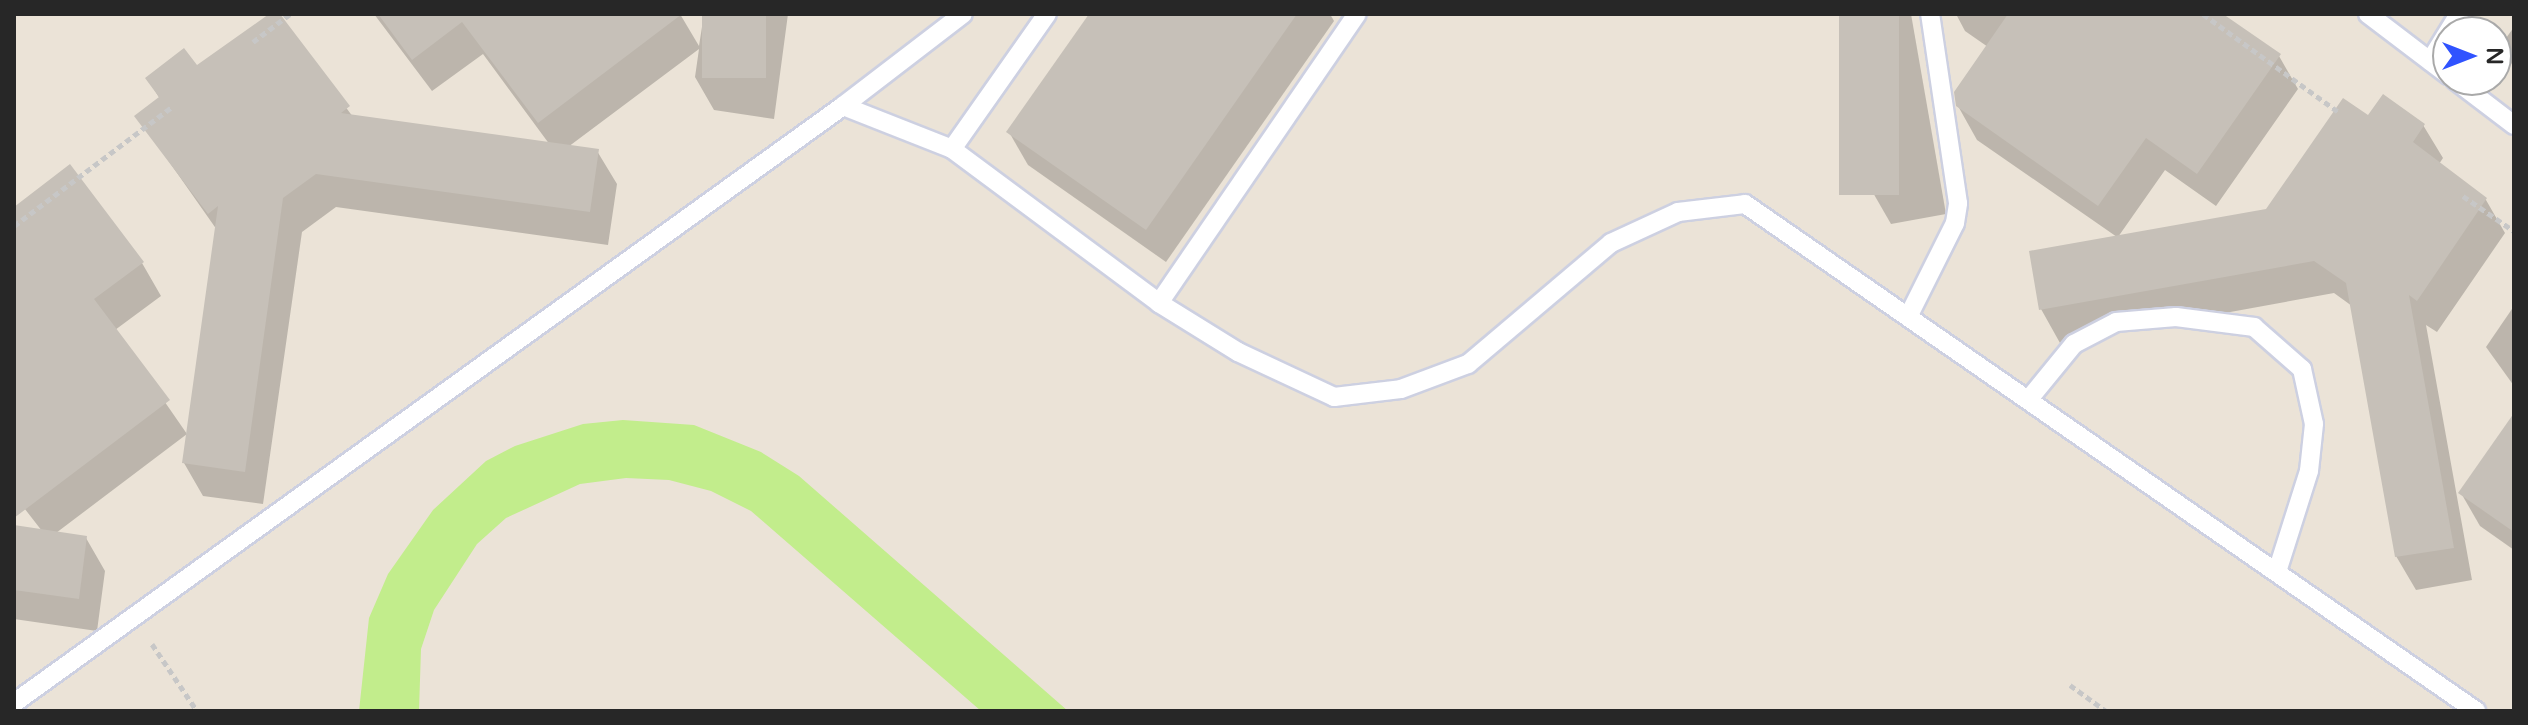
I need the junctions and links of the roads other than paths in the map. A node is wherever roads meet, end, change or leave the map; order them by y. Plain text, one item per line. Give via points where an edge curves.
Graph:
1 (963, 14) edge
2 (1047, 14) edge
3 (1357, 14) edge
4 (1930, 14) edge
5 (2368, 14) edge
6 (2459, 14) edge
7 (2430, 61) joint
8 (2476, 96) edge
9 (843, 106) junction
10 (2514, 125) edge
11 (952, 149) junction
12 (1159, 303) junction
13 (1909, 315) junction
14 (2029, 399) junction
15 (2277, 572) junction
16 (14, 703) edge
17 (2476, 711) edge

1 - 9 lane
2 - 11 lane
3 - 12 lane
4 - 13 lane via 1958,203 1955,223
5 - 7 lane
6 - 7 lane
8 - 10 lane
9 - 11 lane
9 - 16 lane
11 - 12 lane
12 - 13 lane via 1238,352 1334,397 1401,389 1468,364 1611,243 1678,212 1745,204
13 - 14 lane
14 - 15 lane
14 - 15 lane via 2074,344 2116,322 2176,317 2254,327 2302,369 2314,424 2309,471
15 - 17 lane

